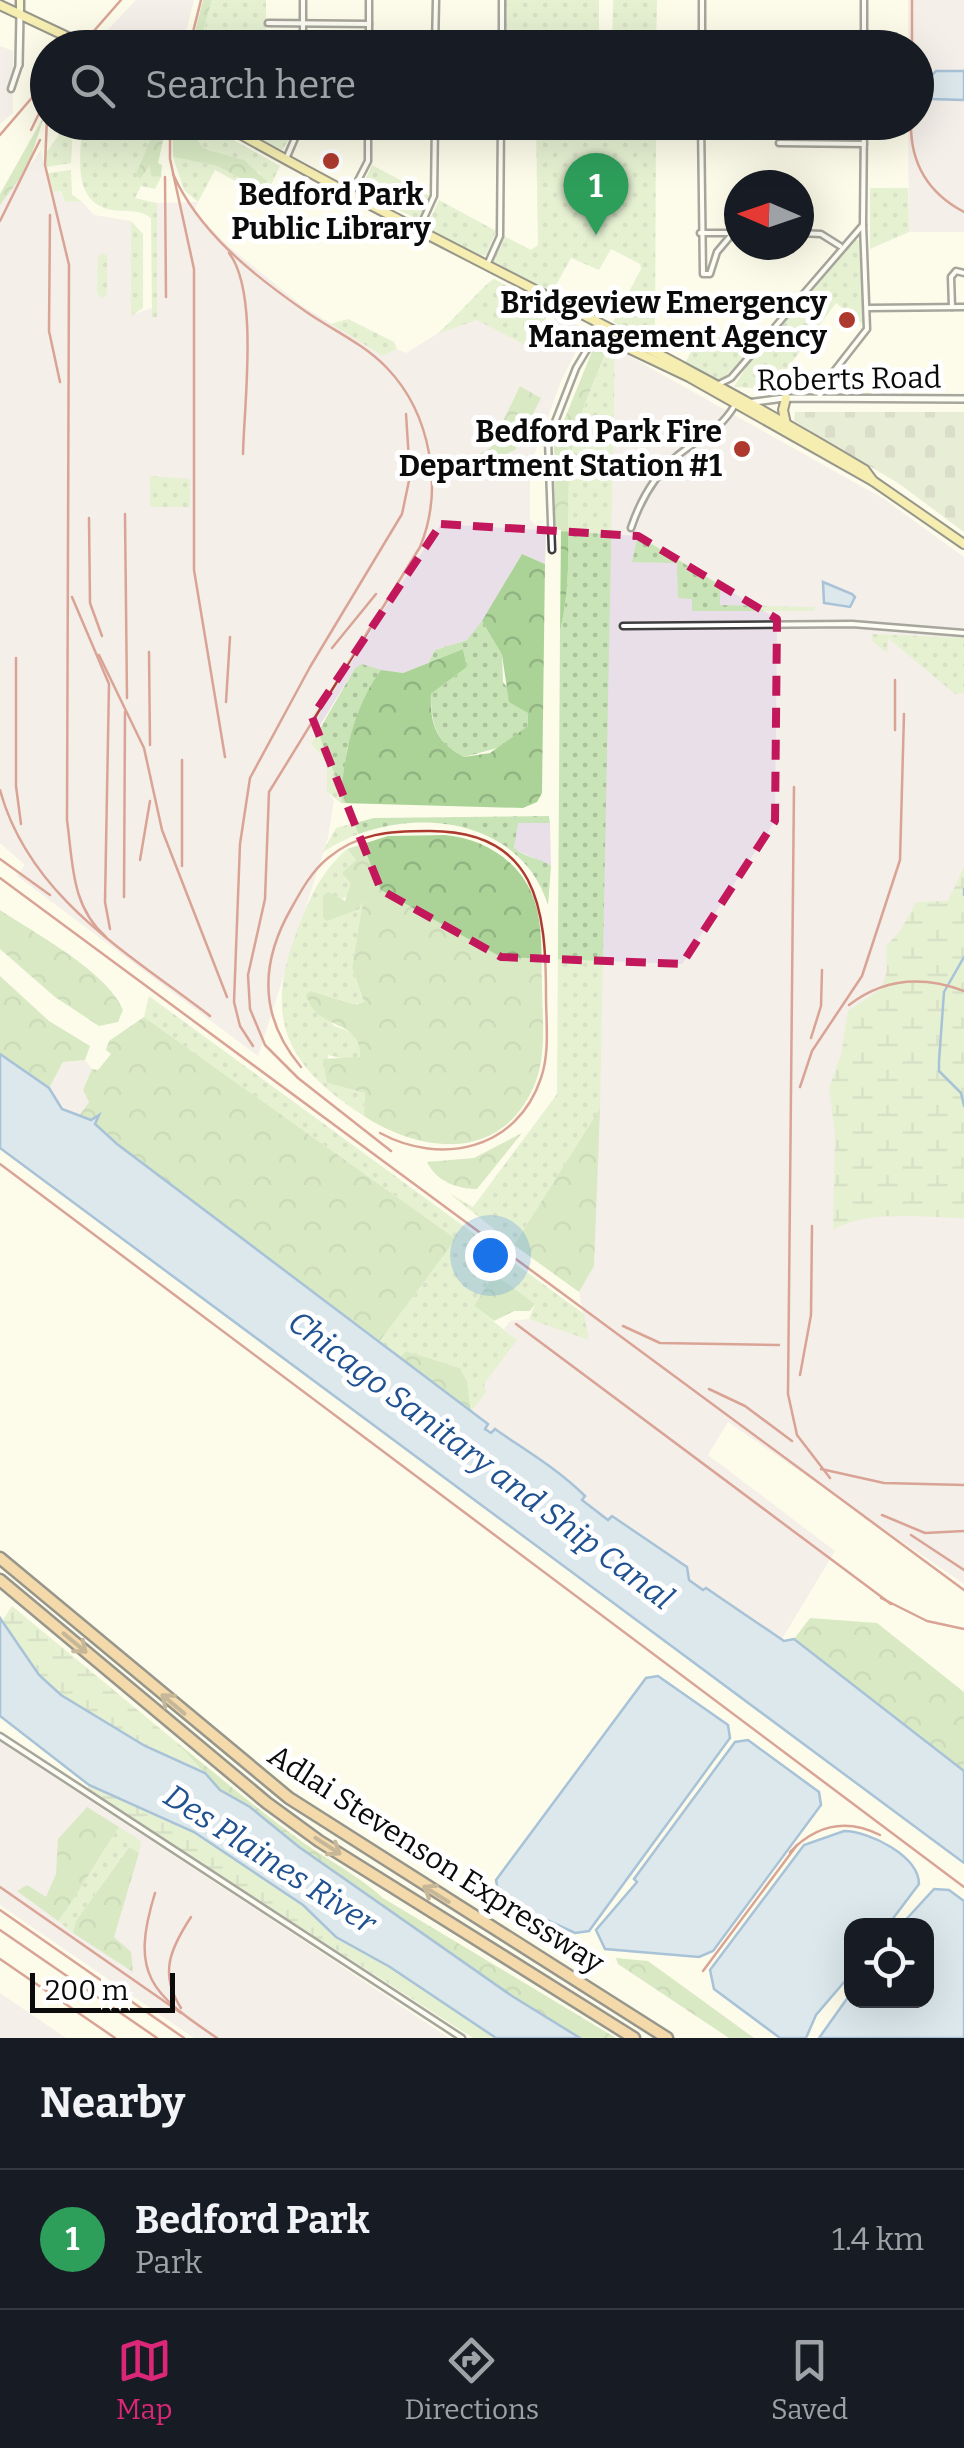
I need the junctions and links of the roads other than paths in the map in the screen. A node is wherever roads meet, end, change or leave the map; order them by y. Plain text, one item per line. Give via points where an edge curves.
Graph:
1 (20, 0) edge
2 (302, 0) edge
3 (369, 0) edge
4 (436, 0) edge
5 (502, 0) edge
6 (702, 0) edge
7 (864, 0) edge
8 (0, 6) edge
9 (20, 14) junction
10 (268, 23) dead end
11 (303, 23) junction
12 (369, 24) junction
13 (53, 30) edge
14 (303, 30) edge
15 (369, 30) edge
16 (435, 30) edge
17 (502, 30) edge
18 (702, 30) edge
19 (864, 30) edge
20 (19, 65) joint
21 (10, 88) dead end
22 (252, 140) edge
23 (294, 140) edge
24 (368, 140) edge
25 (434, 140) edge
26 (501, 140) edge
27 (701, 140) edge
28 (864, 140) edge
29 (779, 143) dead end
30 (864, 144) junction
31 (286, 159) junction
32 (351, 195) junction
33 (863, 225) junction
34 (418, 231) junction
35 (700, 233) junction
36 (724, 233) edge
37 (814, 234) edge
38 (724, 245) edge
39 (840, 246) junction
40 (485, 267) junction
41 (964, 273) edge
42 (952, 307) junction
43 (964, 307) edge
44 (868, 308) junction
45 (600, 328) junction
46 (731, 378) junction
47 (719, 384) junction
48 (730, 392) junction
49 (786, 398) junction
50 (819, 398) junction
51 (964, 399) edge
52 (748, 403) junction
53 (734, 404) junction
54 (786, 424) junction
55 (873, 481) junction
56 (631, 528) dead end
57 (964, 544) edge
58 (552, 550) dead end
59 (623, 626) dead end
60 (964, 633) edge
61 (0, 1558) edge
62 (0, 1580) edge
63 (0, 1736) edge
64 (462, 2038) edge
65 (634, 2038) edge
66 (668, 2038) edge

1 - 9 main road
2 - 11 street
3 - 12 street
4 - 16 street
5 - 17 street
6 - 18 street
7 - 19 street
8 - 9 main road
9 - 13 main road
9 - 20 street
10 - 11 street
11 - 12 street
11 - 14 street
12 - 15 street
20 - 21 street
22 - 31 main road
23 - 31 street
24 - 32 street via 368,160
25 - 34 street via 434,196
26 - 40 street via 500,236
27 - 35 street
28 - 30 street
29 - 30 street
30 - 33 street
31 - 32 main road
32 - 34 main road
33 - 39 street
33 - 44 street
34 - 40 main road
35 - 36 street
35 - 38 street via 700,270 706,275
37 - 39 street
39 - 46 street
40 - 45 main road
41 - 42 street via 951,277
42 - 43 street
42 - 44 street
44 - 50 street via 865,334
45 - 47 main road
45 - 53 main road via 609,339
45 - 58 street via 548,440
46 - 47 street
46 - 48 street
47 - 48 main road
48 - 52 main road
49 - 50 street, Roberts Road
49 - 52 street, Roberts Road
49 - 54 main road
50 - 51 street, Roberts Road
52 - 53 street, Roberts Road
52 - 54 main road
53 - 55 main road
53 - 56 street via 719,430 660,475
54 - 55 main road
55 - 57 main road
59 - 60 street via 852,624
66 -> 61 highway, Adlai Stevenson Expressway via 290,1798
62 -> 65 highway, Adlai Stevenson Expressway via 293,1822
63 - 64 street

